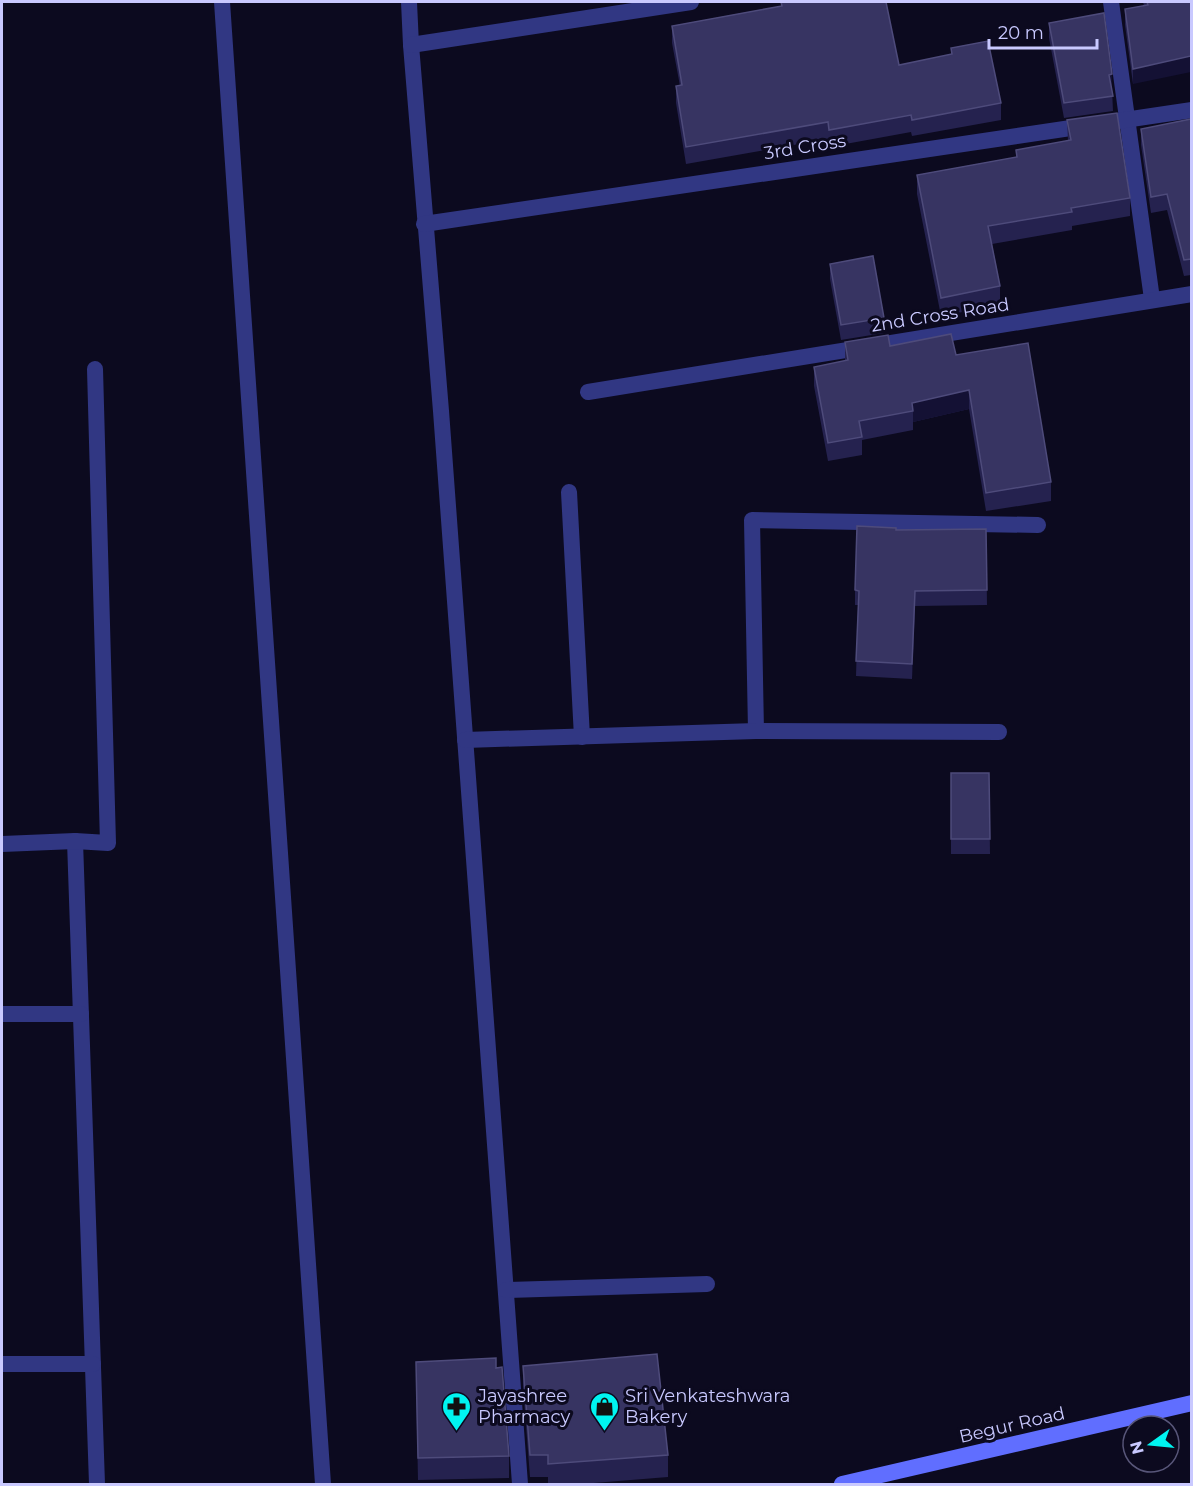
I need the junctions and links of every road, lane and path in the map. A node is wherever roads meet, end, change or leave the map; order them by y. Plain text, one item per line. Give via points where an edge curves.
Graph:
1 (222, 2) edge
2 (409, 2) edge
3 (691, 2) edge
4 (1111, 2) edge
5 (411, 45) junction
6 (1191, 110) edge
7 (1127, 119) junction
8 (424, 224) junction
9 (1191, 294) edge
10 (1152, 299) junction
11 (95, 369) dead end
12 (588, 392) dead end
13 (569, 492) dead end
14 (1038, 525) dead end
15 (756, 731) junction
16 (999, 732) dead end
17 (582, 737) junction
18 (465, 740) junction
19 (75, 842) junction
20 (2, 844) edge
21 (2, 1014) edge
22 (81, 1014) junction
23 (707, 1284) dead end
24 (506, 1290) junction
25 (2, 1364) edge
26 (93, 1364) junction
27 (1191, 1402) edge
28 (97, 1485) edge
29 (322, 1485) edge
30 (520, 1485) edge
31 (842, 1485) edge

1 - 29 street
2 - 5 street
3 - 5 street
4 - 7 street
5 - 8 street
6 - 7 street, 3rd Cross
7 - 8 street, 3rd Cross
7 - 10 street
8 - 18 street
9 - 10 street, 2nd Cross Road
10 - 12 street, 2nd Cross Road
11 - 19 street via 108,843
13 - 17 street
14 - 15 street via 752,520
15 - 16 street
15 - 17 street
17 - 18 street
18 - 24 street
19 - 20 street
19 - 22 street
21 - 22 street
22 - 26 street
23 - 24 street
24 - 30 street
25 - 26 street
26 - 28 street
27 - 31 main road, Begur Road

